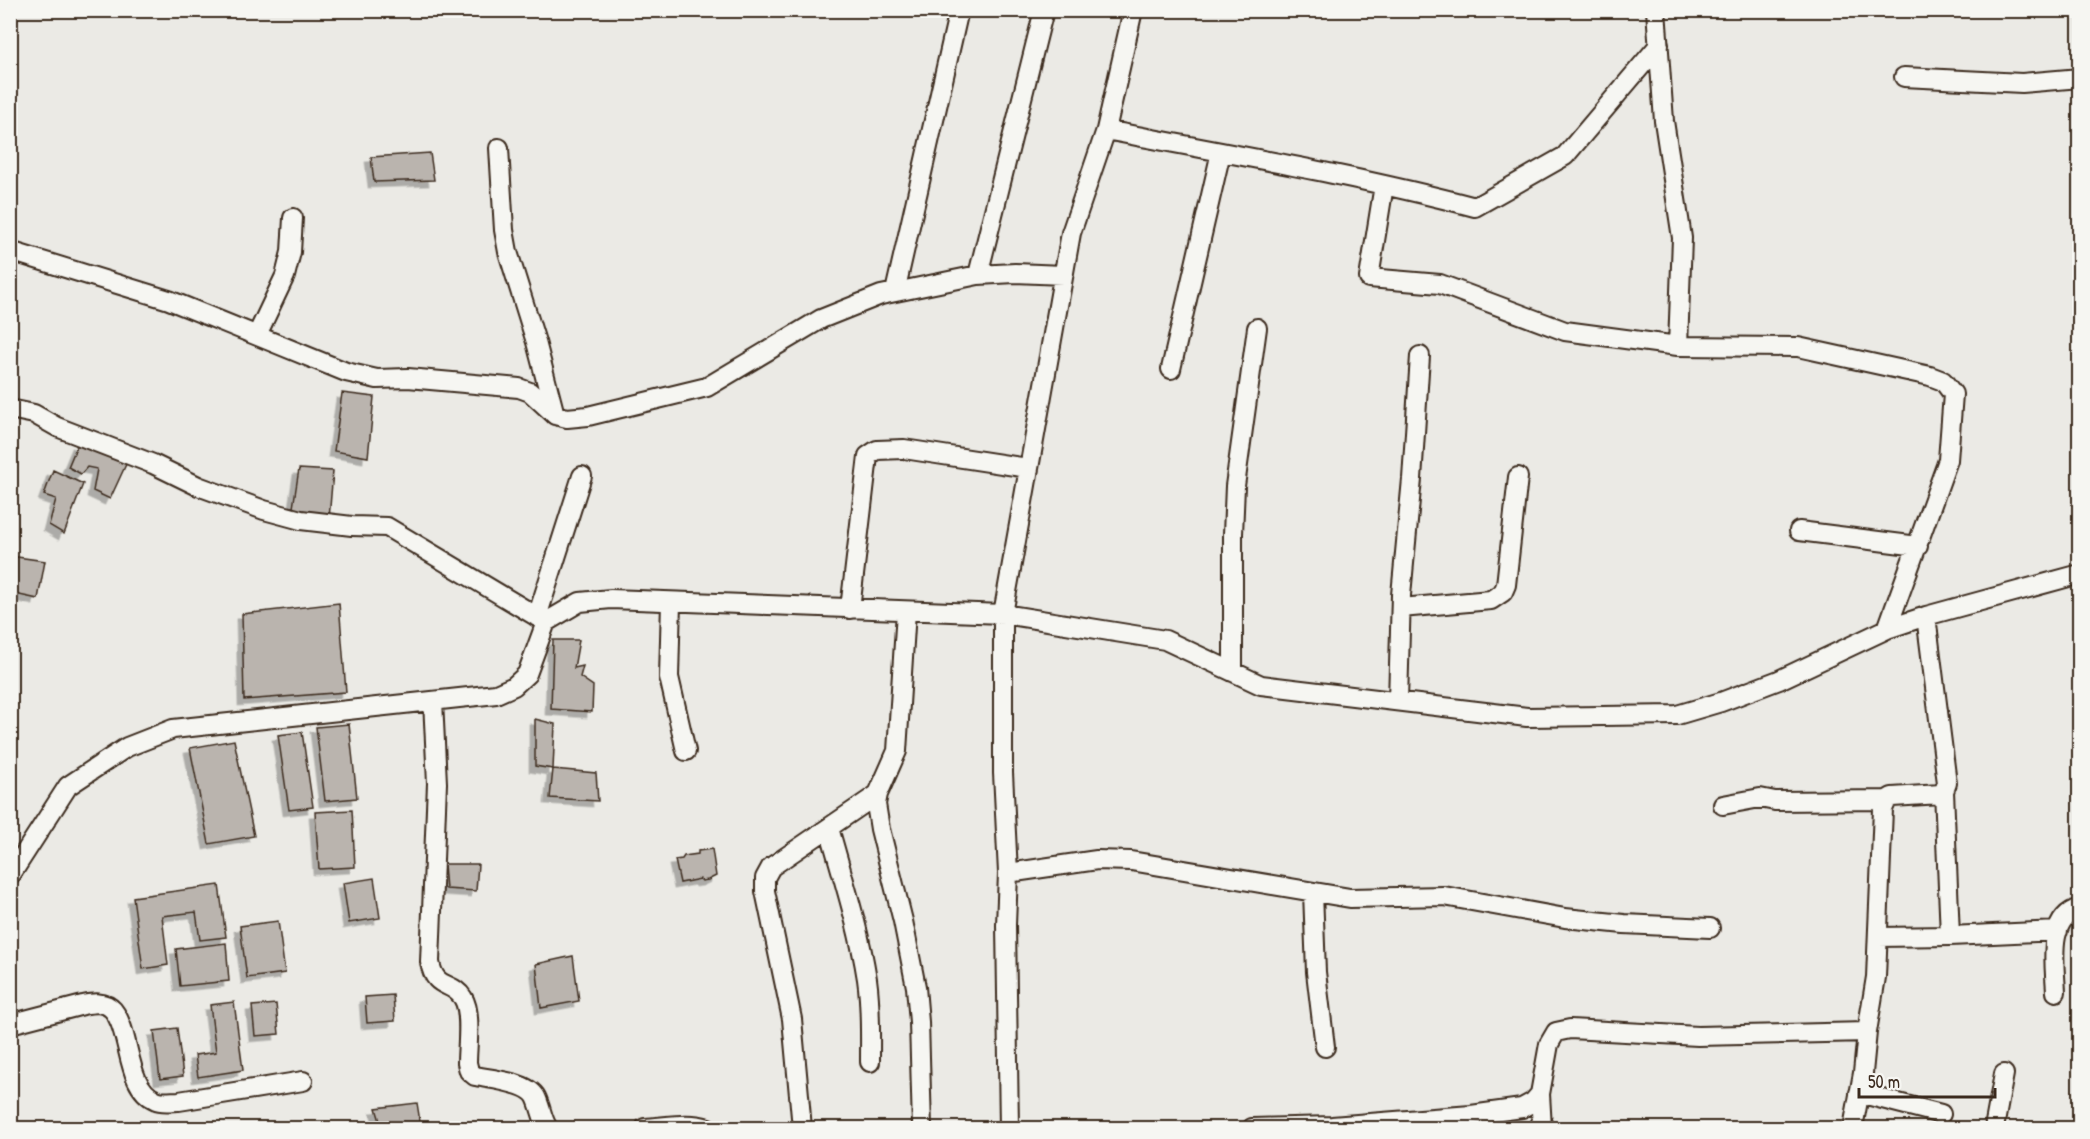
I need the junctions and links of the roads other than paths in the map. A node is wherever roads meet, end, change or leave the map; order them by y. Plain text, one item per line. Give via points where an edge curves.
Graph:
1 (1044, 10) edge
2 (1132, 10) edge
3 (1656, 10) edge
4 (957, 11) edge
5 (1659, 45) junction
6 (1904, 77) dead end
7 (2079, 78) edge
8 (1106, 130) junction
9 (499, 148) dead end
10 (1221, 152) junction
11 (1384, 185) junction
12 (293, 218) dead end
13 (10, 251) edge
14 (978, 275) junction
15 (1063, 275) junction
16 (895, 292) junction
17 (1257, 328) dead end
18 (258, 335) junction
19 (1678, 346) junction
20 (1420, 356) dead end
21 (1171, 369) dead end
22 (10, 409) edge
23 (555, 415) junction
24 (1028, 468) junction
25 (582, 476) dead end
26 (1518, 477) dead end
27 (1799, 531) dead end
28 (1918, 546) junction
29 (2079, 574) edge
30 (671, 602) junction
31 (1401, 608) junction
32 (850, 609) junction
33 (906, 611) junction
34 (1003, 614) junction
35 (1926, 616) junction
36 (542, 620) junction
37 (1887, 629) junction
38 (1233, 672) junction
39 (433, 701) junction
40 (1398, 701) junction
41 (686, 751) dead end
42 (1944, 791) junction
43 (878, 794) junction
44 (1887, 800) junction
45 (1723, 805) dead end
46 (829, 828) junction
47 (1008, 873) junction
48 (10, 876) edge
49 (1313, 892) junction
50 (2079, 908) edge
51 (1710, 928) dead end
52 (2058, 931) junction
53 (1950, 936) junction
54 (1878, 937) junction
55 (2056, 992) dead end
56 (10, 1024) edge
57 (1867, 1032) junction
58 (1325, 1047) dead end
59 (870, 1062) dead end
60 (2004, 1074) dead end
61 (303, 1081) dead end
62 (1859, 1093) junction
63 (1540, 1094) junction
64 (1941, 1114) dead end
65 (1470, 1122) edge
66 (548, 1128) edge
67 (645, 1128) edge
68 (708, 1128) edge
69 (802, 1128) edge
70 (922, 1128) edge
71 (1009, 1128) edge
72 (1252, 1128) edge
73 (1542, 1128) edge
74 (1853, 1128) edge
75 (1994, 1128) edge

1 - 14 street
2 - 8 street
3 - 5 street
4 - 16 street
5 - 11 street via 1565,156 1476,207
5 - 19 street via 1664,121 1682,238
6 - 7 street via 2022,82
8 - 10 street
8 - 15 street via 1071,233
9 - 23 street via 508,252
10 - 11 street
10 - 21 street
11 - 19 street via 1369,278 1440,284 1565,331
12 - 18 street via 285,276
13 - 18 street via 169,300
14 - 15 street
14 - 16 street
15 - 24 street
16 - 23 street via 821,319 707,387 588,416
17 - 38 street via 1235,486
18 - 23 street via 346,372 377,379 519,388 530,392
19 - 28 street via 1798,347 1893,366 1943,381 1953,394 1948,460
20 - 31 street
22 - 36 street via 34,414 198,486 264,510 301,520 387,527
24 - 32 street via 903,449 877,450 868,456
24 - 34 street
25 - 36 street
26 - 31 street via 1503,592 1491,600
27 - 28 street
28 - 37 street
29 - 35 street
30 - 32 street
30 - 36 street via 580,602
30 - 41 street via 669,677
31 - 40 street
32 - 33 street
33 - 34 street
33 - 43 street via 897,751
34 - 38 street via 1165,640
34 - 47 street via 1003,773
35 - 37 street
35 - 42 street via 1947,783
36 - 39 street via 527,674 514,686 496,694
37 - 40 street via 1779,680 1677,715 1527,717
38 - 40 street via 1261,685
39 - 48 street via 173,729 127,747 68,786
39 - 66 street via 437,783 432,972 439,982 457,992 466,1005 469,1071 531,1091
42 - 44 street
42 - 53 street
43 - 46 street
43 - 70 street via 880,829 916,987
44 - 45 street via 1760,798
44 - 54 street via 1883,809
46 - 59 street via 860,941 870,1009
46 - 69 street via 771,867 765,878 792,1019
47 - 49 street via 1118,860
47 - 71 street
49 - 51 street via 1350,898 1444,896 1565,918
49 - 58 street
50 - 52 street via 2059,924
52 - 53 street
52 - 55 street
53 - 54 street
54 - 57 street
56 - 61 street via 83,1005 104,1004 113,1010 120,1025 138,1083 145,1094 158,1102
57 - 62 street
57 - 63 street via 1698,1036 1570,1029 1557,1032 1549,1044
60 - 75 street
62 - 64 street
62 - 74 street
63 - 65 street via 1522,1108
63 - 73 street
65 - 72 street
67 - 68 street

